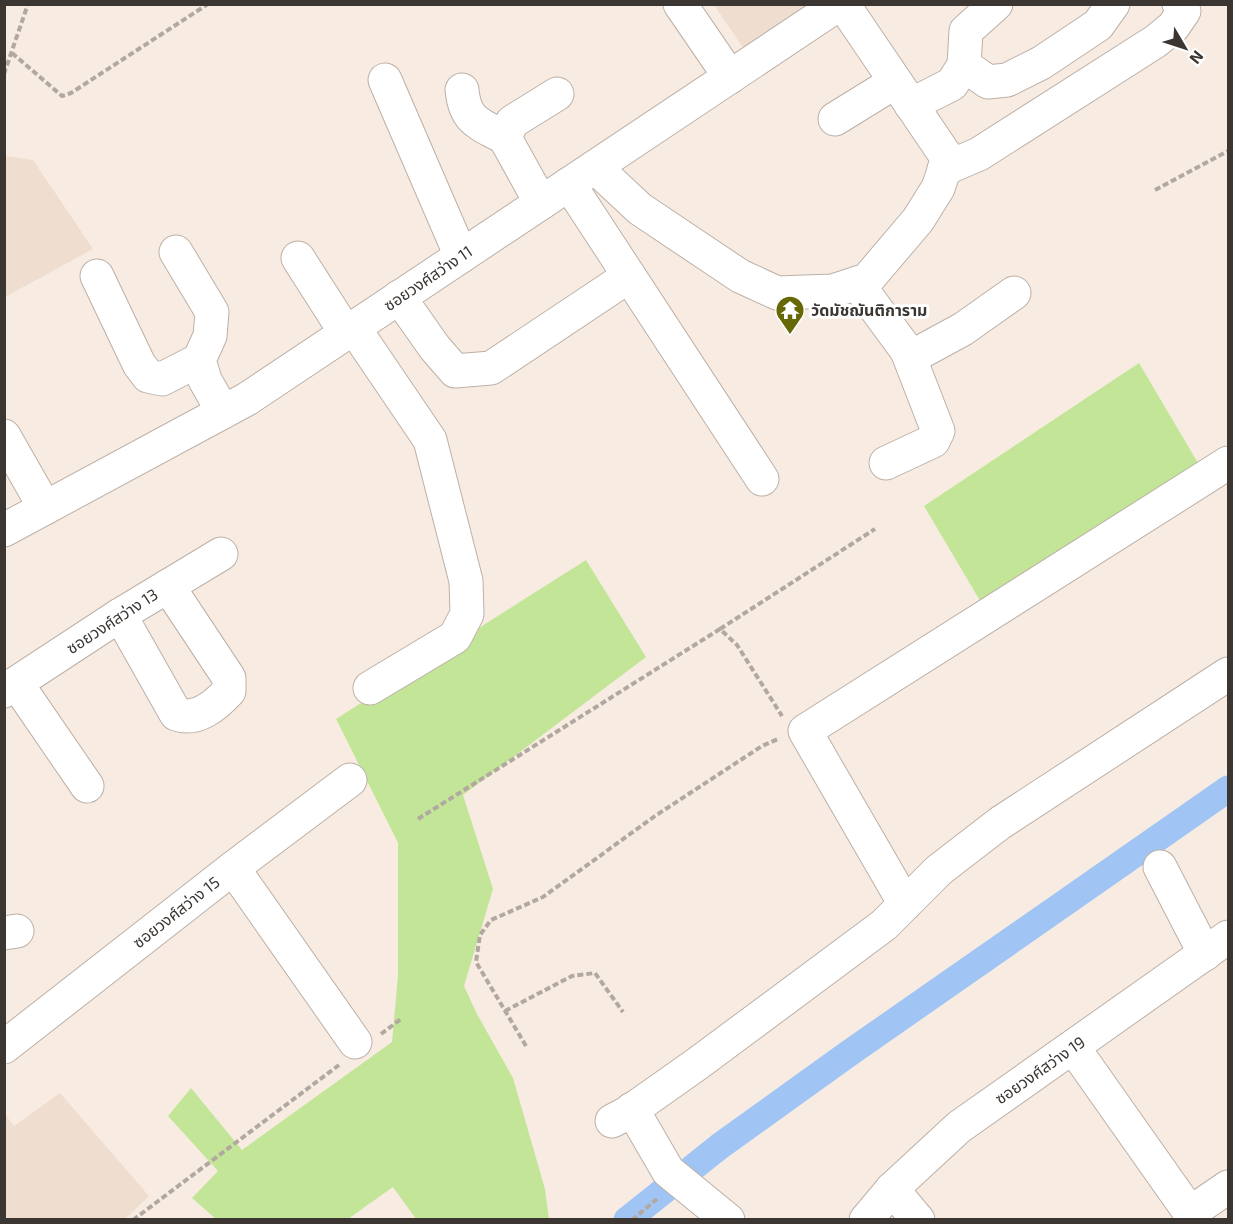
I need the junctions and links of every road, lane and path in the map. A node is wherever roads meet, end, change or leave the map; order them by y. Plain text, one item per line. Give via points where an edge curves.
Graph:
1 (28, 4) edge
2 (208, 4) edge
3 (680, 4) edge
4 (841, 4) edge
5 (996, 4) edge
6 (1113, 4) edge
7 (1179, 4) edge
8 (12, 53) junction
9 (964, 65) junction
10 (4, 74) edge
11 (730, 77) junction
12 (385, 80) dead end
13 (462, 90) dead end
14 (557, 94) dead end
15 (903, 94) junction
16 (835, 119) dead end
17 (505, 138) junction
18 (1228, 151) edge
19 (944, 169) junction
20 (582, 176) junction
21 (1155, 190) dead end
22 (541, 203) junction
23 (176, 252) dead end
24 (461, 256) junction
25 (298, 258) dead end
26 (97, 276) dead end
27 (629, 276) junction
28 (857, 283) junction
29 (1014, 293) dead end
30 (399, 297) junction
31 (350, 331) junction
32 (907, 351) junction
33 (200, 360) junction
34 (223, 412) junction
35 (4, 436) edge
36 (1228, 463) edge
37 (886, 464) dead end
38 (762, 480) dead end
39 (45, 508) junction
40 (875, 529) dead end
41 (4, 530) edge
42 (221, 554) dead end
43 (168, 586) junction
44 (120, 615) junction
45 (720, 629) junction
46 (1228, 674) edge
47 (11, 687) edge
48 (370, 688) dead end
49 (799, 732) junction
50 (351, 780) dead end
51 (87, 786) dead end
52 (418, 819) dead end
53 (1160, 867) dead end
54 (233, 868) junction
55 (905, 904) junction
56 (1217, 946) edge
57 (505, 1011) junction
58 (623, 1012) dead end
59 (401, 1019) dead end
60 (526, 1046) dead end
61 (4, 1047) edge
62 (1072, 1047) junction
63 (357, 1048) junction
64 (674, 1185) junction
65 (1228, 1188) edge
66 (891, 1189) junction
67 (1192, 1216) edge
68 (133, 1220) edge
69 (632, 1220) edge
70 (728, 1220) edge
71 (866, 1220) edge
72 (918, 1220) edge

1 - 8 path
2 - 8 path via 62,96
3 - 11 street
4 - 11 street, ซอยวงศ์สว่าง 11
4 - 15 street
5 - 9 street via 966,31
6 - 9 street via 1098,25 1041,63 1007,80 988,82
7 - 19 street via 1184,11 1156,41 979,154
8 - 10 path
9 - 15 street via 952,84
11 - 20 street, ซอยวงศ์สว่าง 11
12 - 24 street
13 - 17 street via 464,108 475,122
14 - 17 street via 512,122
15 - 16 street
15 - 19 street via 948,159
17 - 22 street
18 - 21 path
19 - 28 street via 938,188 918,220 867,280
20 - 22 street, ซอยวงศ์สว่าง 11
20 - 27 street
20 - 28 street via 640,209 740,276 777,293 832,291
22 - 24 street, ซอยวงศ์สว่าง 11
23 - 33 street via 212,312 210,336
24 - 30 street, ซอยวงศ์สว่าง 11
25 - 31 street
26 - 33 street via 148,375 162,379
27 - 30 street via 485,369 455,371
27 - 38 street
28 - 32 street
29 - 32 street via 963,329 917,354
30 - 31 street, ซอยวงศ์สว่าง 11
31 - 34 street, ซอยวงศ์สว่าง 11
31 - 48 street via 430,440 466,581 467,614 455,637
32 - 37 street via 938,430 933,441
33 - 34 street via 205,380
34 - 39 street, ซอยวงศ์สว่าง 11
35 - 39 street
36 - 49 street
39 - 41 street, ซอยวงศ์สว่าง 11
40 - 45 path
42 - 43 street, ซอยวงศ์สว่าง 13
43 - 44 street, ซอยวงศ์สว่าง 13
43 - 44 street via 228,678 230,691 218,703 199,714 176,714
44 - 47 street, ซอยวงศ์สว่าง 13
45 - 49 path via 737,645
45 - 52 path
46 - 55 street via 1000,823 939,870
47 - 51 street
49 - 55 street
49 - 57 path via 762,746 543,897 491,920 480,935 476,962
50 - 54 street, ซอยวงศ์สว่าง 15
53 - 56 street
54 - 61 street, ซอยวงศ์สว่าง 15
54 - 63 street
55 - 64 street via 818,976 622,1115
56 - 62 street, ซอยวงศ์สว่าง 19
57 - 58 path via 572,976 596,973
57 - 60 path
59 - 63 path
62 - 66 street, ซอยวงศ์สว่าง 19 via 959,1127
62 - 67 street
63 - 68 path
64 - 69 path
64 - 70 street
65 - 67 street
66 - 71 street, ซอยวงศ์สว่าง 19
66 - 72 street

